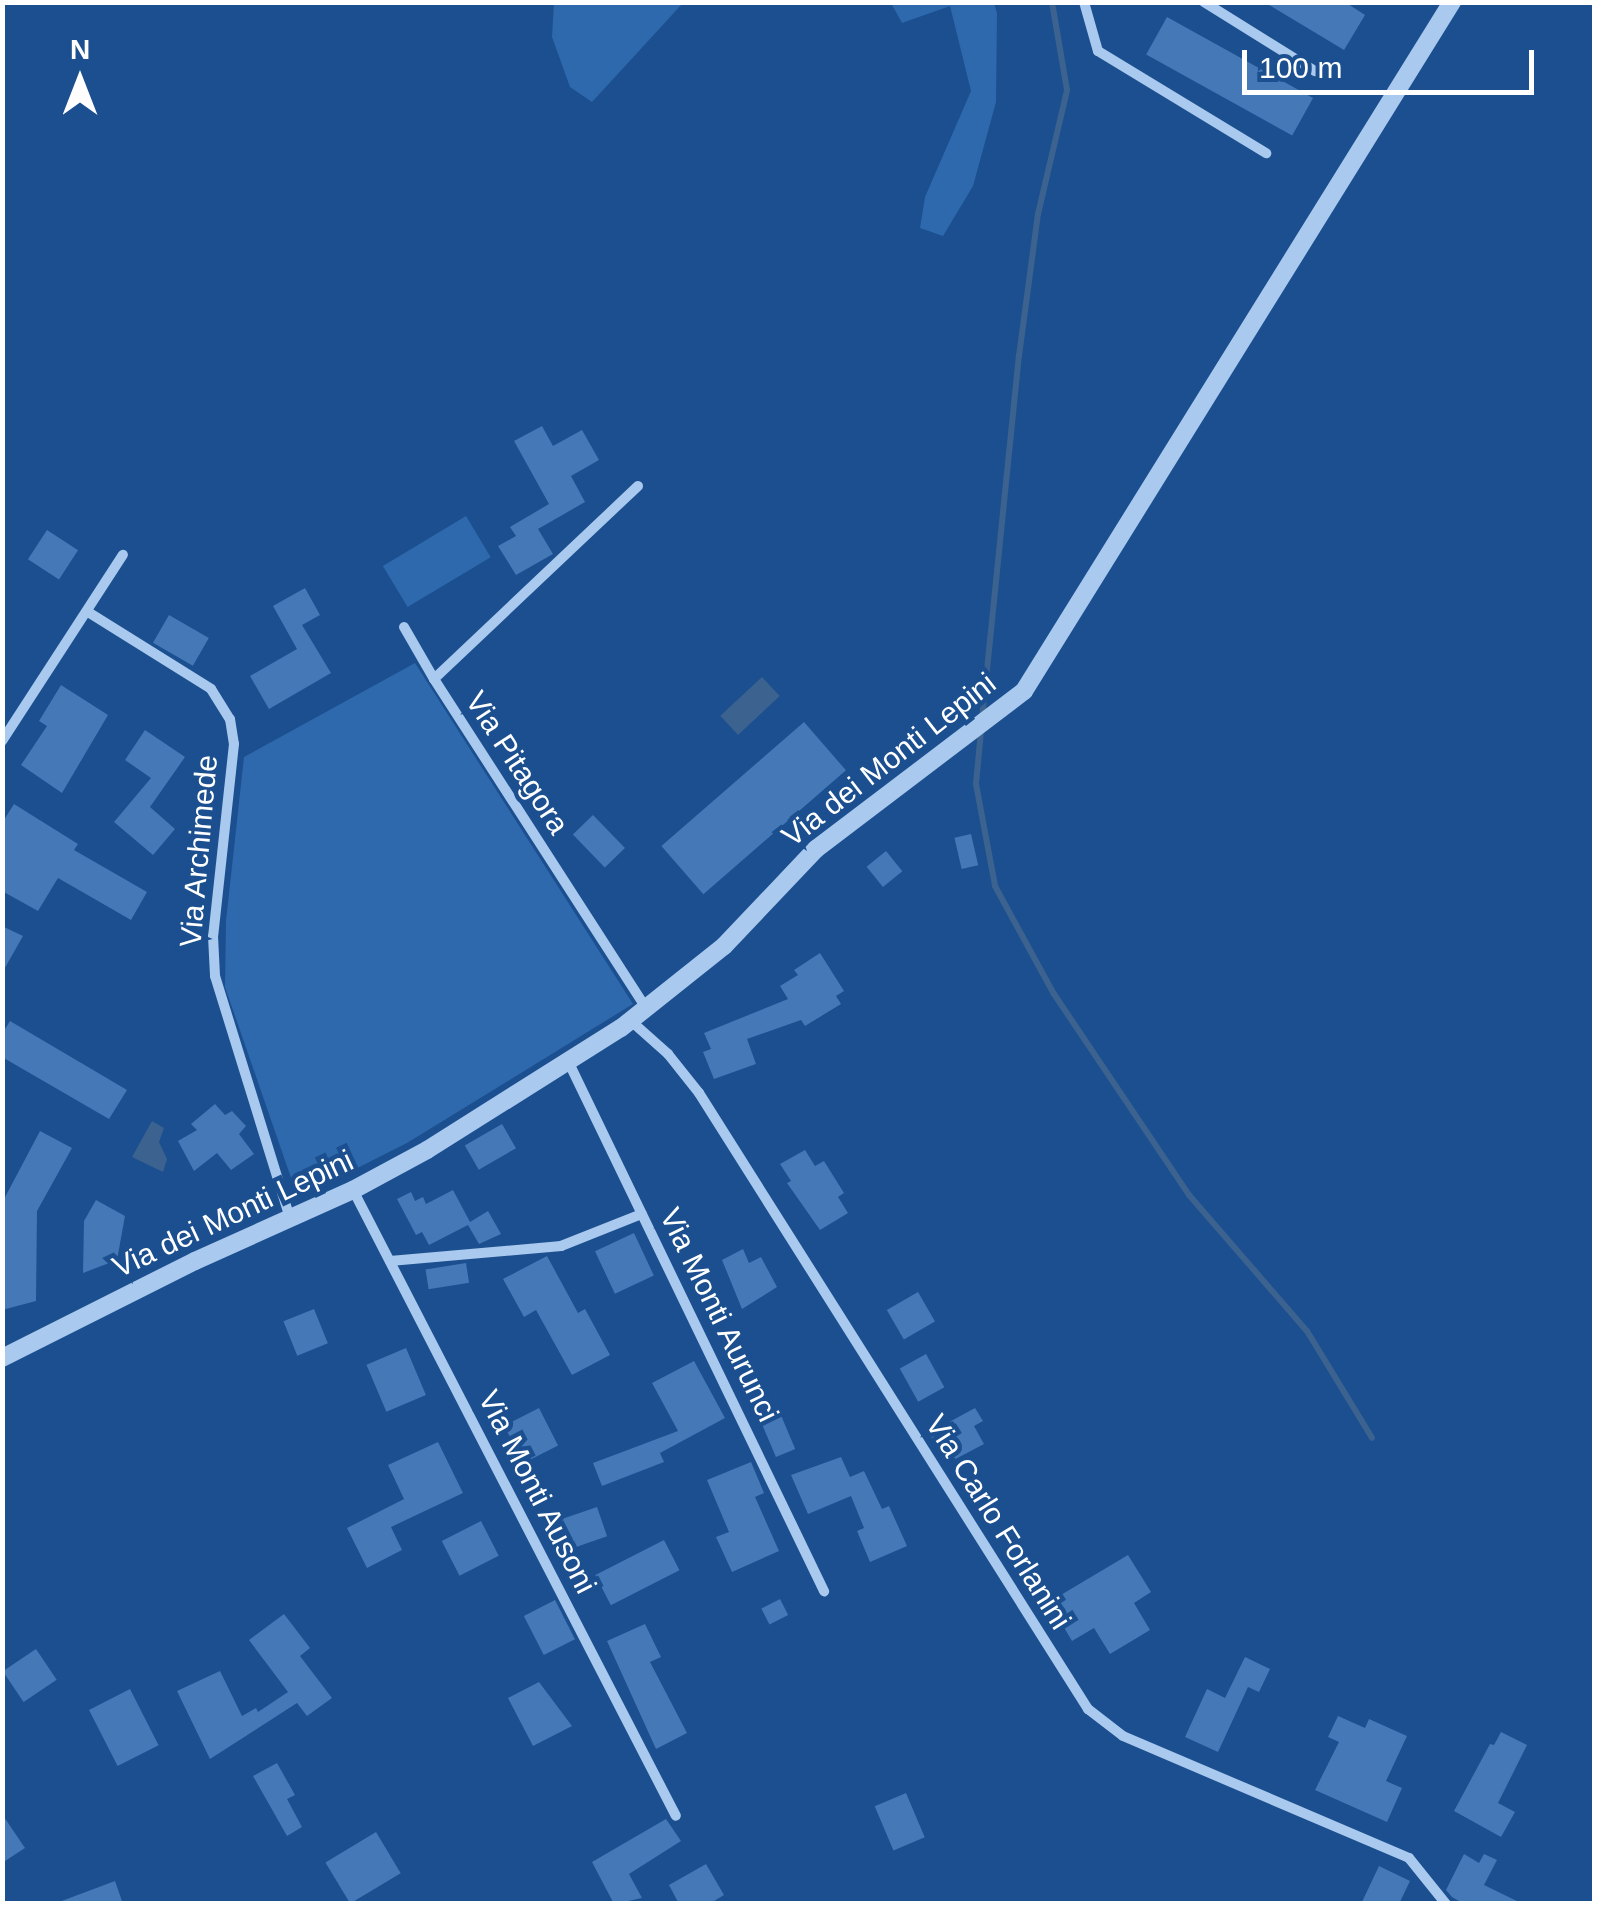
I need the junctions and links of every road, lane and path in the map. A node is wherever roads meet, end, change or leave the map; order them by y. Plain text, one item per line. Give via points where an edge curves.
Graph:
1 (1084, 2) edge
2 (1204, 2) edge
3 (1452, 2) edge
4 (1314, 71) dead end
5 (1266, 153) dead end
6 (638, 486) dead end
7 (124, 555) dead end
8 (88, 612) junction
9 (404, 628) dead end
10 (434, 679) junction
11 (2, 742) edge
12 (647, 1010) junction
13 (631, 1021) junction
14 (568, 1061) junction
15 (353, 1190) junction
16 (642, 1214) junction
17 (290, 1218) junction
18 (390, 1261) junction
19 (2, 1358) edge
20 (824, 1591) dead end
21 (676, 1816) dead end
22 (1446, 1904) edge

1 - 5 street via 1098,51
2 - 4 street
3 - 12 street, Via dei Monti Lepini via 1024,690 797,865 724,946
6 - 10 street, Via Pitagora
7 - 8 street
8 - 11 street
8 - 17 street, Via Archimede via 211,689 230,719 234,744 214,976
9 - 10 street
10 - 12 street, Via Pitagora
12 - 13 street, Via dei Monti Lepini
13 - 14 street, Via dei Monti Lepini
13 - 22 street, Via Carlo Forlanini via 699,1093 1088,1709 1128,1739 1409,1858
14 - 15 street, Via dei Monti Lepini
14 - 16 street, Via Monti Aurunci
15 - 17 street, Via dei Monti Lepini
15 - 18 street, Via Monti Ausoni
16 - 18 street via 560,1246
16 - 20 street, Via Monti Aurunci
17 - 19 street, Via dei Monti Lepini
18 - 21 street, Via Monti Ausoni

